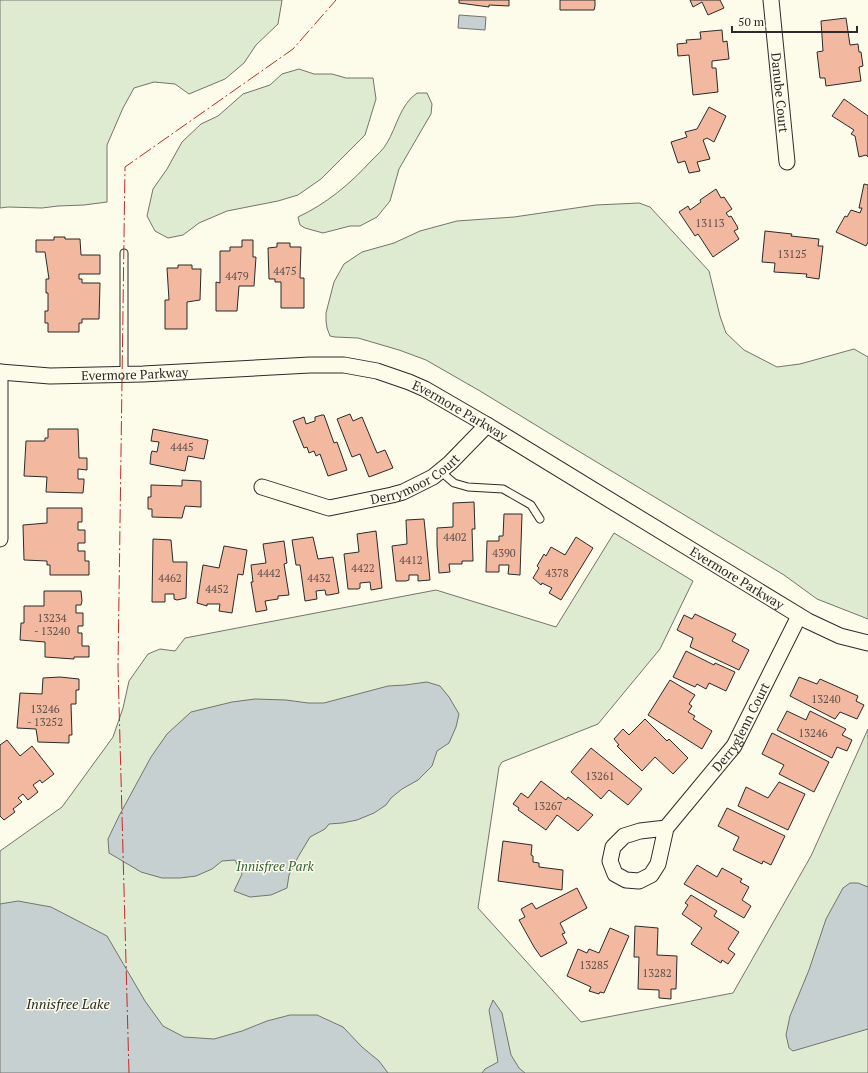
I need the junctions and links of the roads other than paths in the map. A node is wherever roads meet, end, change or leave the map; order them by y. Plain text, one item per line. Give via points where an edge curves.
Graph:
1 (771, 0) edge
2 (787, 162) dead end
3 (124, 253) dead end
4 (0, 372) edge
5 (124, 374) junction
6 (486, 426) junction
7 (440, 471) junction
8 (262, 488) dead end
9 (540, 519) dead end
10 (0, 539) edge
11 (799, 616) junction
12 (868, 643) edge
13 (666, 828) dead end

1 - 2 street, Danube Court
3 - 5 lane
4 - 5 street, Evermore Parkway via 50,376
4 - 10 street
5 - 6 street, Evermore Parkway via 344,365 378,371 409,382
6 - 7 street, Derrymoor Court
6 - 11 street, Evermore Parkway
7 - 8 street, Derrymoor Court via 433,477 392,496 329,508
7 - 9 lane via 454,483 468,487 504,489 531,505
11 - 12 street, Evermore Parkway via 840,636
11 - 13 street, Derryglenn Court via 734,746

